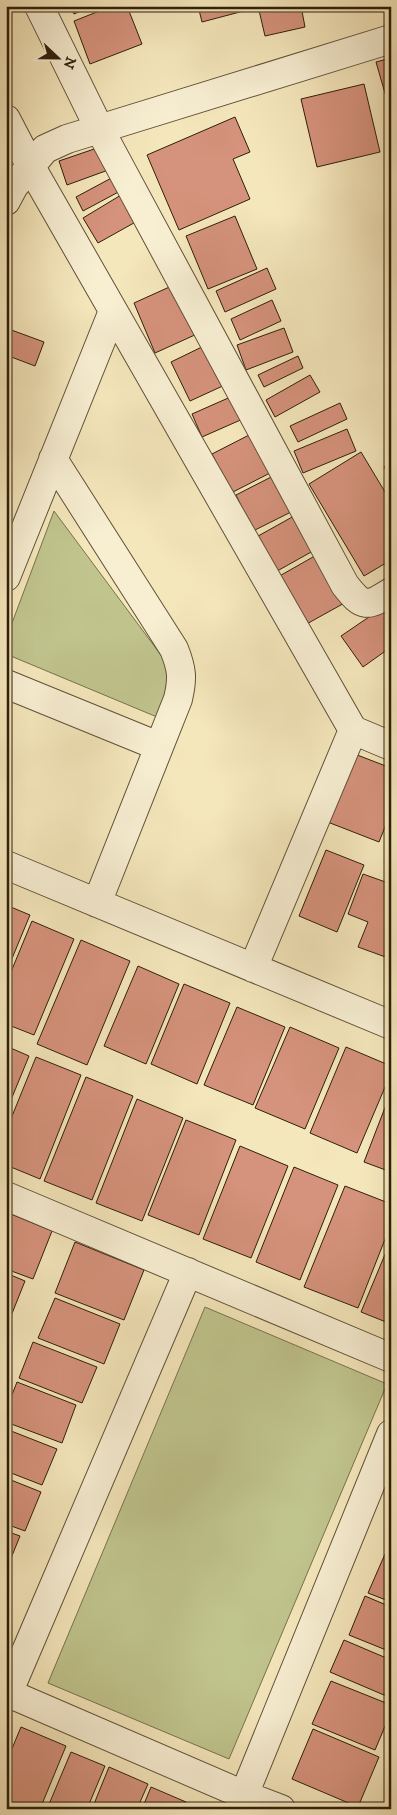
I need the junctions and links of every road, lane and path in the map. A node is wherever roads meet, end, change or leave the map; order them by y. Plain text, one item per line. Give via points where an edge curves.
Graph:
1 (38, 6) edge
2 (391, 39) edge
3 (6, 119) edge
4 (99, 128) junction
5 (31, 167) junction
6 (6, 201) edge
7 (113, 311) junction
8 (53, 459) junction
9 (6, 577) edge
10 (391, 592) edge
11 (6, 684) edge
12 (353, 730) junction
13 (158, 746) junction
14 (391, 746) edge
15 (6, 865) edge
16 (97, 903) junction
17 (253, 968) junction
18 (391, 1025) edge
19 (6, 1196) edge
20 (188, 1272) junction
21 (391, 1358) edge
22 (391, 1434) edge
23 (7, 1695) edge
24 (244, 1795) junction
25 (282, 1809) edge

1 - 4 street
2 - 4 street
3 - 5 street
4 - 5 street via 45,149
4 - 10 street via 345,585 355,598 366,603
5 - 6 street
5 - 7 street
7 - 8 street
7 - 12 street
8 - 9 street
8 - 13 street via 174,649 181,666 178,699
11 - 13 street
12 - 14 street
12 - 17 street
13 - 16 street
15 - 16 street
16 - 17 street
17 - 18 street
19 - 20 street
20 - 21 street
20 - 23 street
22 - 24 street
23 - 24 street
24 - 25 street

